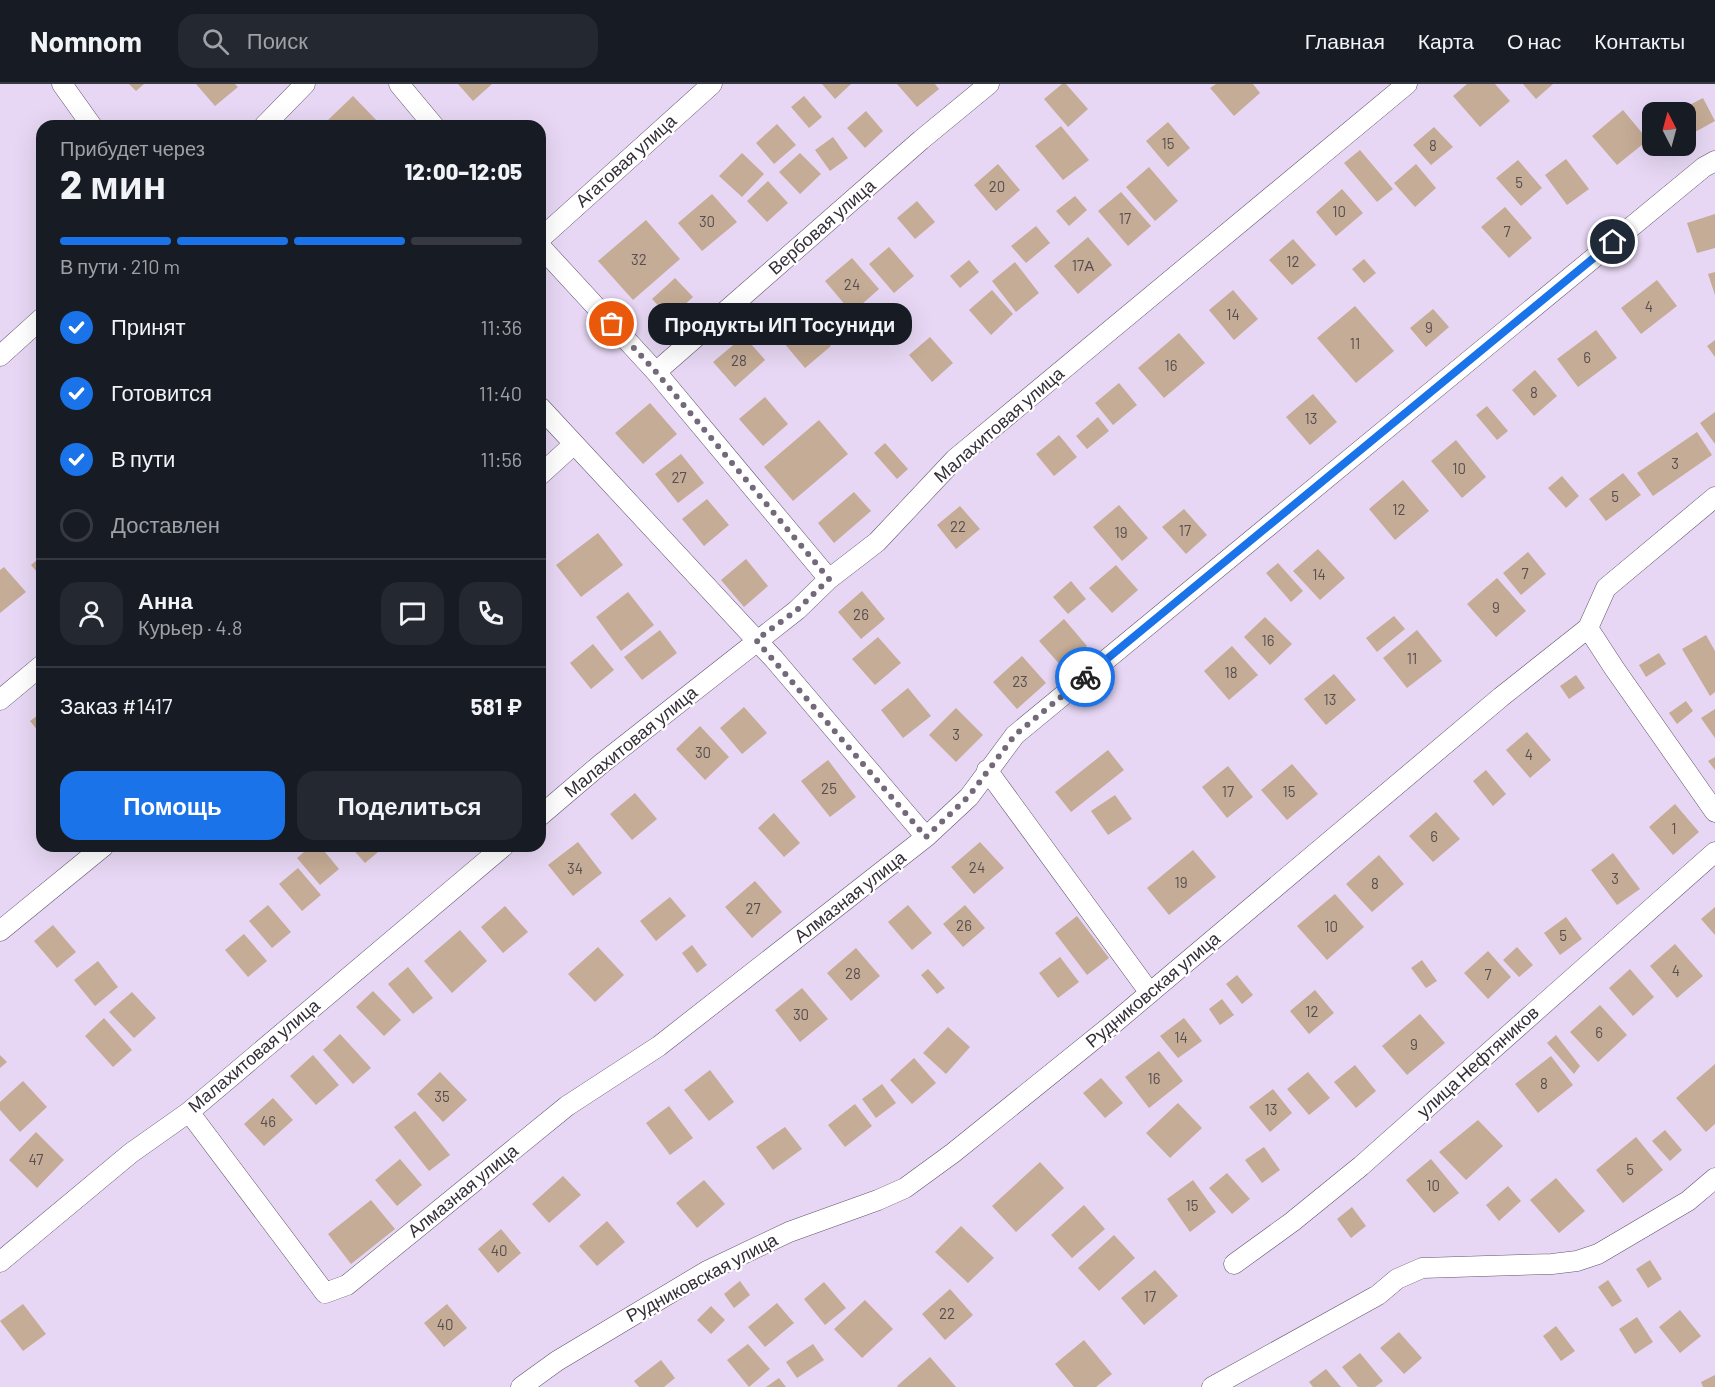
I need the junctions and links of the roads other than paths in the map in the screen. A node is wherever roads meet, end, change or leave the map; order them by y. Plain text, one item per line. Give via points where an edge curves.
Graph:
1 (62, 84) edge
2 (305, 84) edge
3 (399, 84) edge
4 (712, 84) edge
5 (989, 84) edge
6 (1407, 84) edge
7 (88, 120) edge
8 (276, 120) edge
9 (429, 120) edge
10 (1715, 162) edge
11 (546, 234) edge
12 (546, 253) edge
13 (36, 323) edge
14 (0, 356) edge
15 (656, 372) junction
16 (546, 414) edge
17 (573, 445) junction
18 (546, 470) edge
19 (1715, 496) edge
20 (829, 579) junction
21 (1588, 628) junction
22 (756, 640) junction
23 (36, 670) edge
24 (0, 700) edge
25 (987, 770) junction
26 (546, 811) edge
27 (1715, 812) edge
28 (926, 837) junction
29 (97, 852) edge
30 (497, 852) edge
31 (1715, 852) edge
32 (0, 931) edge
33 (1150, 993) junction
34 (189, 1112) junction
35 (1715, 1178) edge
36 (0, 1262) edge
37 (1234, 1264) dead end
38 (521, 1387) edge
39 (1212, 1387) edge

1 - 7 street
2 - 8 street
3 - 9 street
4 - 11 street, Агатовая улица
5 - 15 street, Вербовая улица
6 - 20 street, Малахитовая улица via 955,459 877,542
10 - 25 street, Алмазная улица via 1704,167 1015,735
12 - 15 street
13 - 14 street
15 - 20 street
16 - 17 street
17 - 18 street
17 - 22 street
19 - 21 street, Рудниковская улица via 1606,588
20 - 22 street, Малахитовая улица via 797,610
21 - 27 street
21 - 33 street, Рудниковская улица
22 - 26 street, Малахитовая улица
22 - 28 street
23 - 24 street
25 - 28 street, Алмазная улица via 969,796
25 - 33 street
28 - 34 street, Алмазная улица via 659,1046 567,1106 347,1285 325,1293
29 - 32 street
30 - 34 street, Малахитовая улица
31 - 37 street, улица Нефтяников via 1361,1166
33 - 38 street, Рудниковская улица via 905,1188 789,1232 707,1271 557,1361
34 - 36 street, Малахитовая улица via 131,1153
35 - 39 street via 1688,1202 1598,1254 1577,1261 1422,1268

